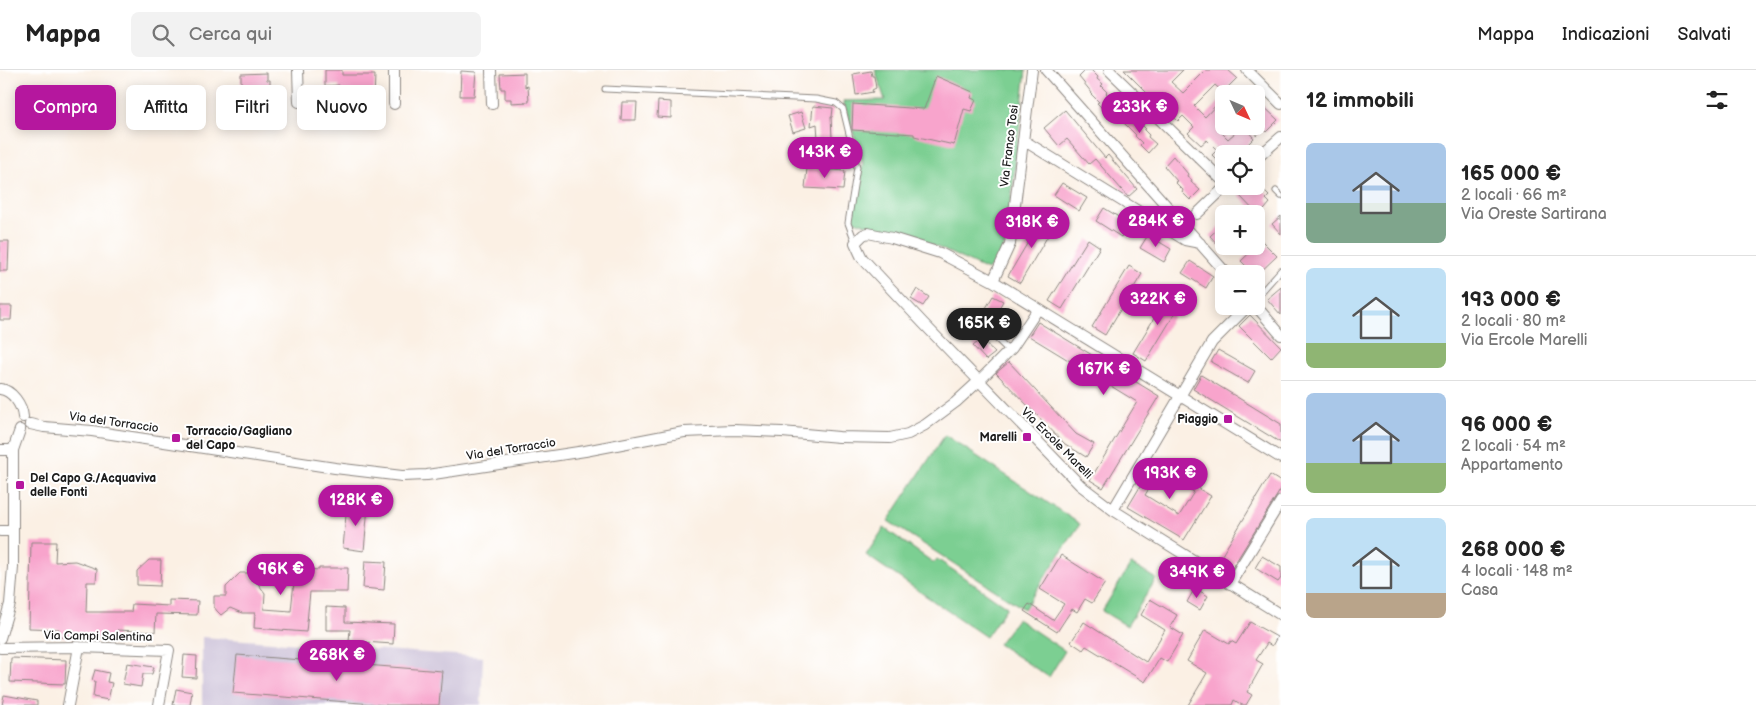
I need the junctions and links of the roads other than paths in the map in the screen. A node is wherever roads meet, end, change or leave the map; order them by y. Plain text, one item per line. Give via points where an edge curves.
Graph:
1 (298, 70) edge
2 (394, 70) edge
3 (491, 70) edge
4 (1032, 70) edge
5 (1046, 70) edge
6 (1109, 70) edge
7 (1247, 70) edge
8 (298, 85) edge
9 (606, 89) dead end
10 (394, 104) dead end
11 (492, 104) dead end
12 (1281, 104) edge
13 (1281, 137) edge
14 (1023, 140) junction
15 (1265, 151) edge
16 (1215, 173) edge
17 (1276, 191) dead end
18 (1217, 195) edge
19 (1281, 196) edge
20 (1197, 214) dead end
21 (855, 243) junction
22 (1200, 243) junction
23 (1219, 265) edge
24 (1281, 270) edge
25 (993, 281) junction
26 (1265, 288) edge
27 (1038, 309) junction
28 (965, 313) dead end
29 (1239, 315) edge
30 (1264, 315) edge
31 (1281, 335) edge
32 (1009, 351) junction
33 (980, 380) junction
34 (0, 389) edge
35 (1181, 395) junction
36 (26, 420) junction
37 (0, 450) edge
38 (13, 450) junction
39 (1281, 458) edge
40 (1281, 501) edge
41 (1113, 510) junction
42 (0, 531) edge
43 (12, 531) junction
44 (1230, 584) junction
45 (1281, 615) edge
46 (0, 638) edge
47 (79, 647) junction
48 (0, 648) edge
49 (68, 705) edge
50 (159, 705) edge

1 - 8 street
2 - 10 street
3 - 11 street
4 - 14 street, Via Franco Tosi
5 - 22 street
6 - 16 street
7 - 12 street
9 - 21 lane via 816,99 836,103 842,109 856,160 857,175 848,223
13 - 15 street
14 - 22 street via 1185,240
14 - 25 street, Via Franco Tosi via 1010,244
17 - 19 lane
18 - 20 street
21 - 25 street via 868,232 892,238 940,253
21 - 33 street, Via Ercole Marelli via 862,258
22 - 23 street
24 - 26 lane
25 - 27 street
27 - 32 street, Via del Torraccio
27 - 35 street
28 - 32 lane via 976,319
29 - 35 street via 1212,342
30 - 31 street
32 - 33 street, Via del Torraccio
33 - 36 street, Via del Torraccio via 925,425 908,434 890,438 734,430 684,432 427,475 402,476 335,468 92,430 44,427
33 - 41 street, Via Ercole Marelli via 1056,462
34 - 36 street via 12,395
35 - 39 street
35 - 41 street
36 - 38 street via 27,429 20,430
37 - 38 street
38 - 43 street
40 - 44 street
41 - 44 street, Via Ercole Marelli
42 - 43 street
43 - 46 street via 10,604
44 - 45 street, Via Ercole Marelli
47 - 48 street, Via Campi Salentina
47 - 49 street
47 - 50 street, Via Campi Salentina via 169,650

